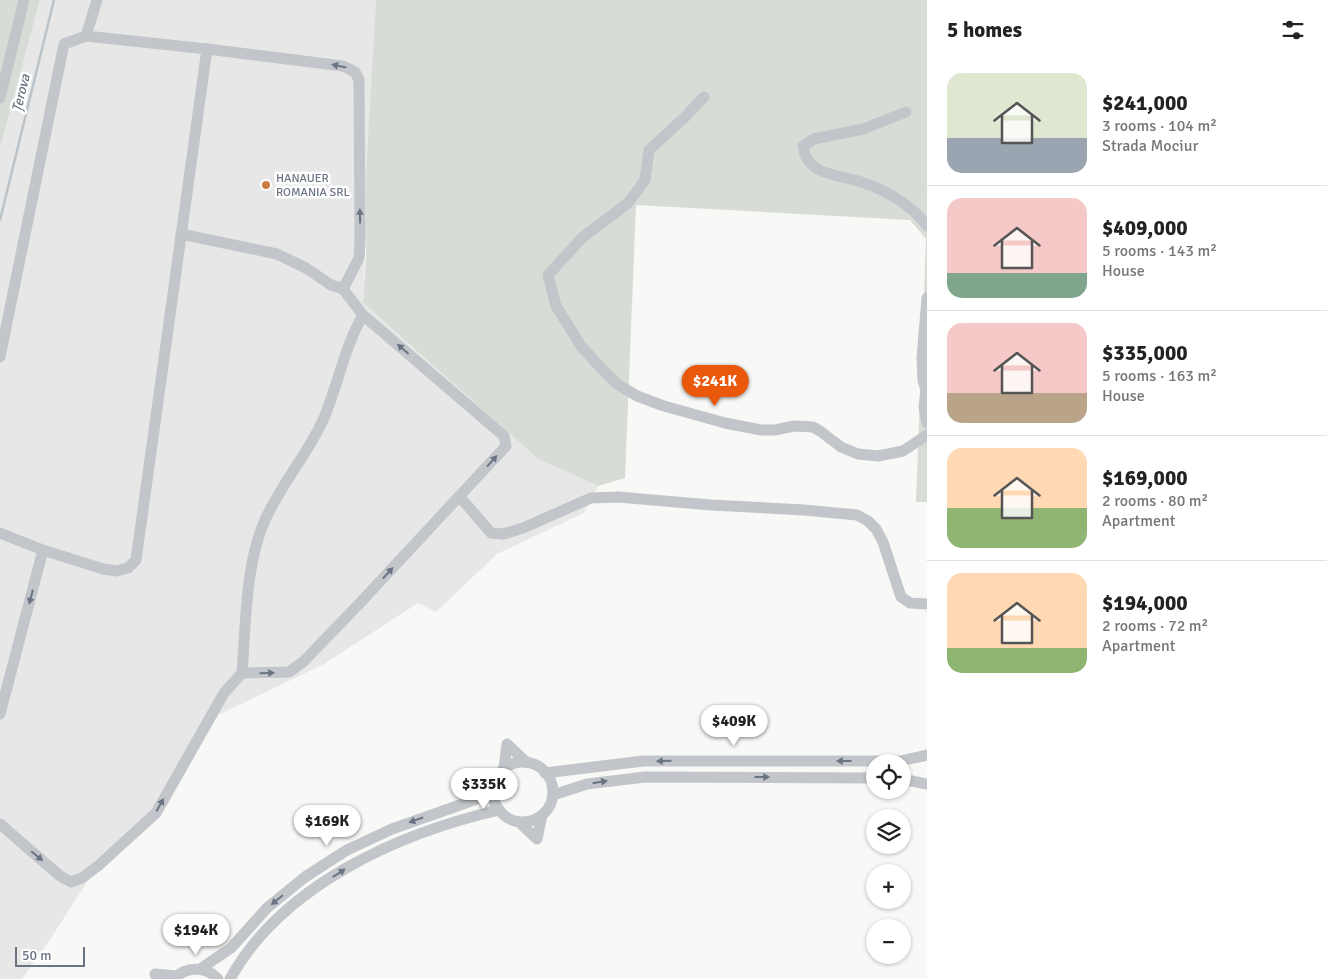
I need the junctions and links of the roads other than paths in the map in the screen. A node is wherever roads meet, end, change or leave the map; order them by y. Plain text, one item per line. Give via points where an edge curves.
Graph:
1 (24, 0) edge
2 (97, 0) edge
3 (86, 36) junction
4 (207, 49) junction
5 (704, 97) dead end
6 (0, 98) edge
7 (906, 112) dead end
8 (927, 226) edge
9 (181, 234) junction
10 (343, 289) junction
11 (927, 298) edge
12 (363, 315) junction
13 (0, 357) edge
14 (927, 423) edge
15 (927, 435) edge
16 (460, 497) junction
17 (0, 533) edge
18 (43, 550) junction
19 (927, 604) edge
20 (242, 673) junction
21 (0, 714) edge
22 (927, 755) edge
23 (526, 762) junction
24 (504, 768) junction
25 (546, 772) junction
26 (866, 779) edge
27 (911, 781) edge
28 (927, 784) edge
29 (493, 788) junction
30 (553, 795) junction
31 (499, 810) junction
32 (542, 815) junction
33 (519, 822) junction
34 (0, 824) edge
35 (200, 969) junction
36 (175, 978) edge
37 (157, 979) edge
38 (218, 979) edge
39 (230, 979) edge

1 - 6 street
2 - 3 street
3 - 4 street
3 - 13 street via 64,44
4 - 9 street
10 -> 4 street via 359,258 359,80 355,72 343,66
5 - 15 street via 649,150 646,180 628,203 582,237 548,275 556,306 581,346 617,384 637,396 725,423 761,430 813,427 841,448 878,456 903,451
7 - 8 street via 862,128 814,139 803,146 804,156 816,168 884,192 912,210
9 - 10 street via 277,254
9 - 18 street via 136,560 128,568 116,571
10 - 12 street
11 - 14 street via 922,358
16 -> 12 street via 506,446 504,436
12 - 20 street via 323,419 265,519 256,542 251,565
16 - 19 street via 491,533 504,534 591,498 618,497 856,515 876,529 883,542 900,597 910,603
20 -> 16 street via 289,672 303,662
17 - 18 street
18 -> 21 street
34 -> 20 street via 60,876 71,882 82,878 156,813 224,693
22 -> 25 street via 900,761 643,761
23 - 24 street
23 - 24 street via 507,744
23 - 25 street
24 - 29 street
25 - 30 street
30 -> 26 street via 587,784 645,777 831,782
27 - 28 street
29 - 31 street
29 -> 35 street via 474,800 448,805 347,850 306,877 268,908 230,948
30 - 32 street
31 - 33 street
39 -> 31 street via 242,958 278,919 314,889 354,863 398,842
32 - 33 street
32 - 33 street via 537,839
35 - 36 street via 184,972
35 - 38 street
36 - 37 street via 155,974

